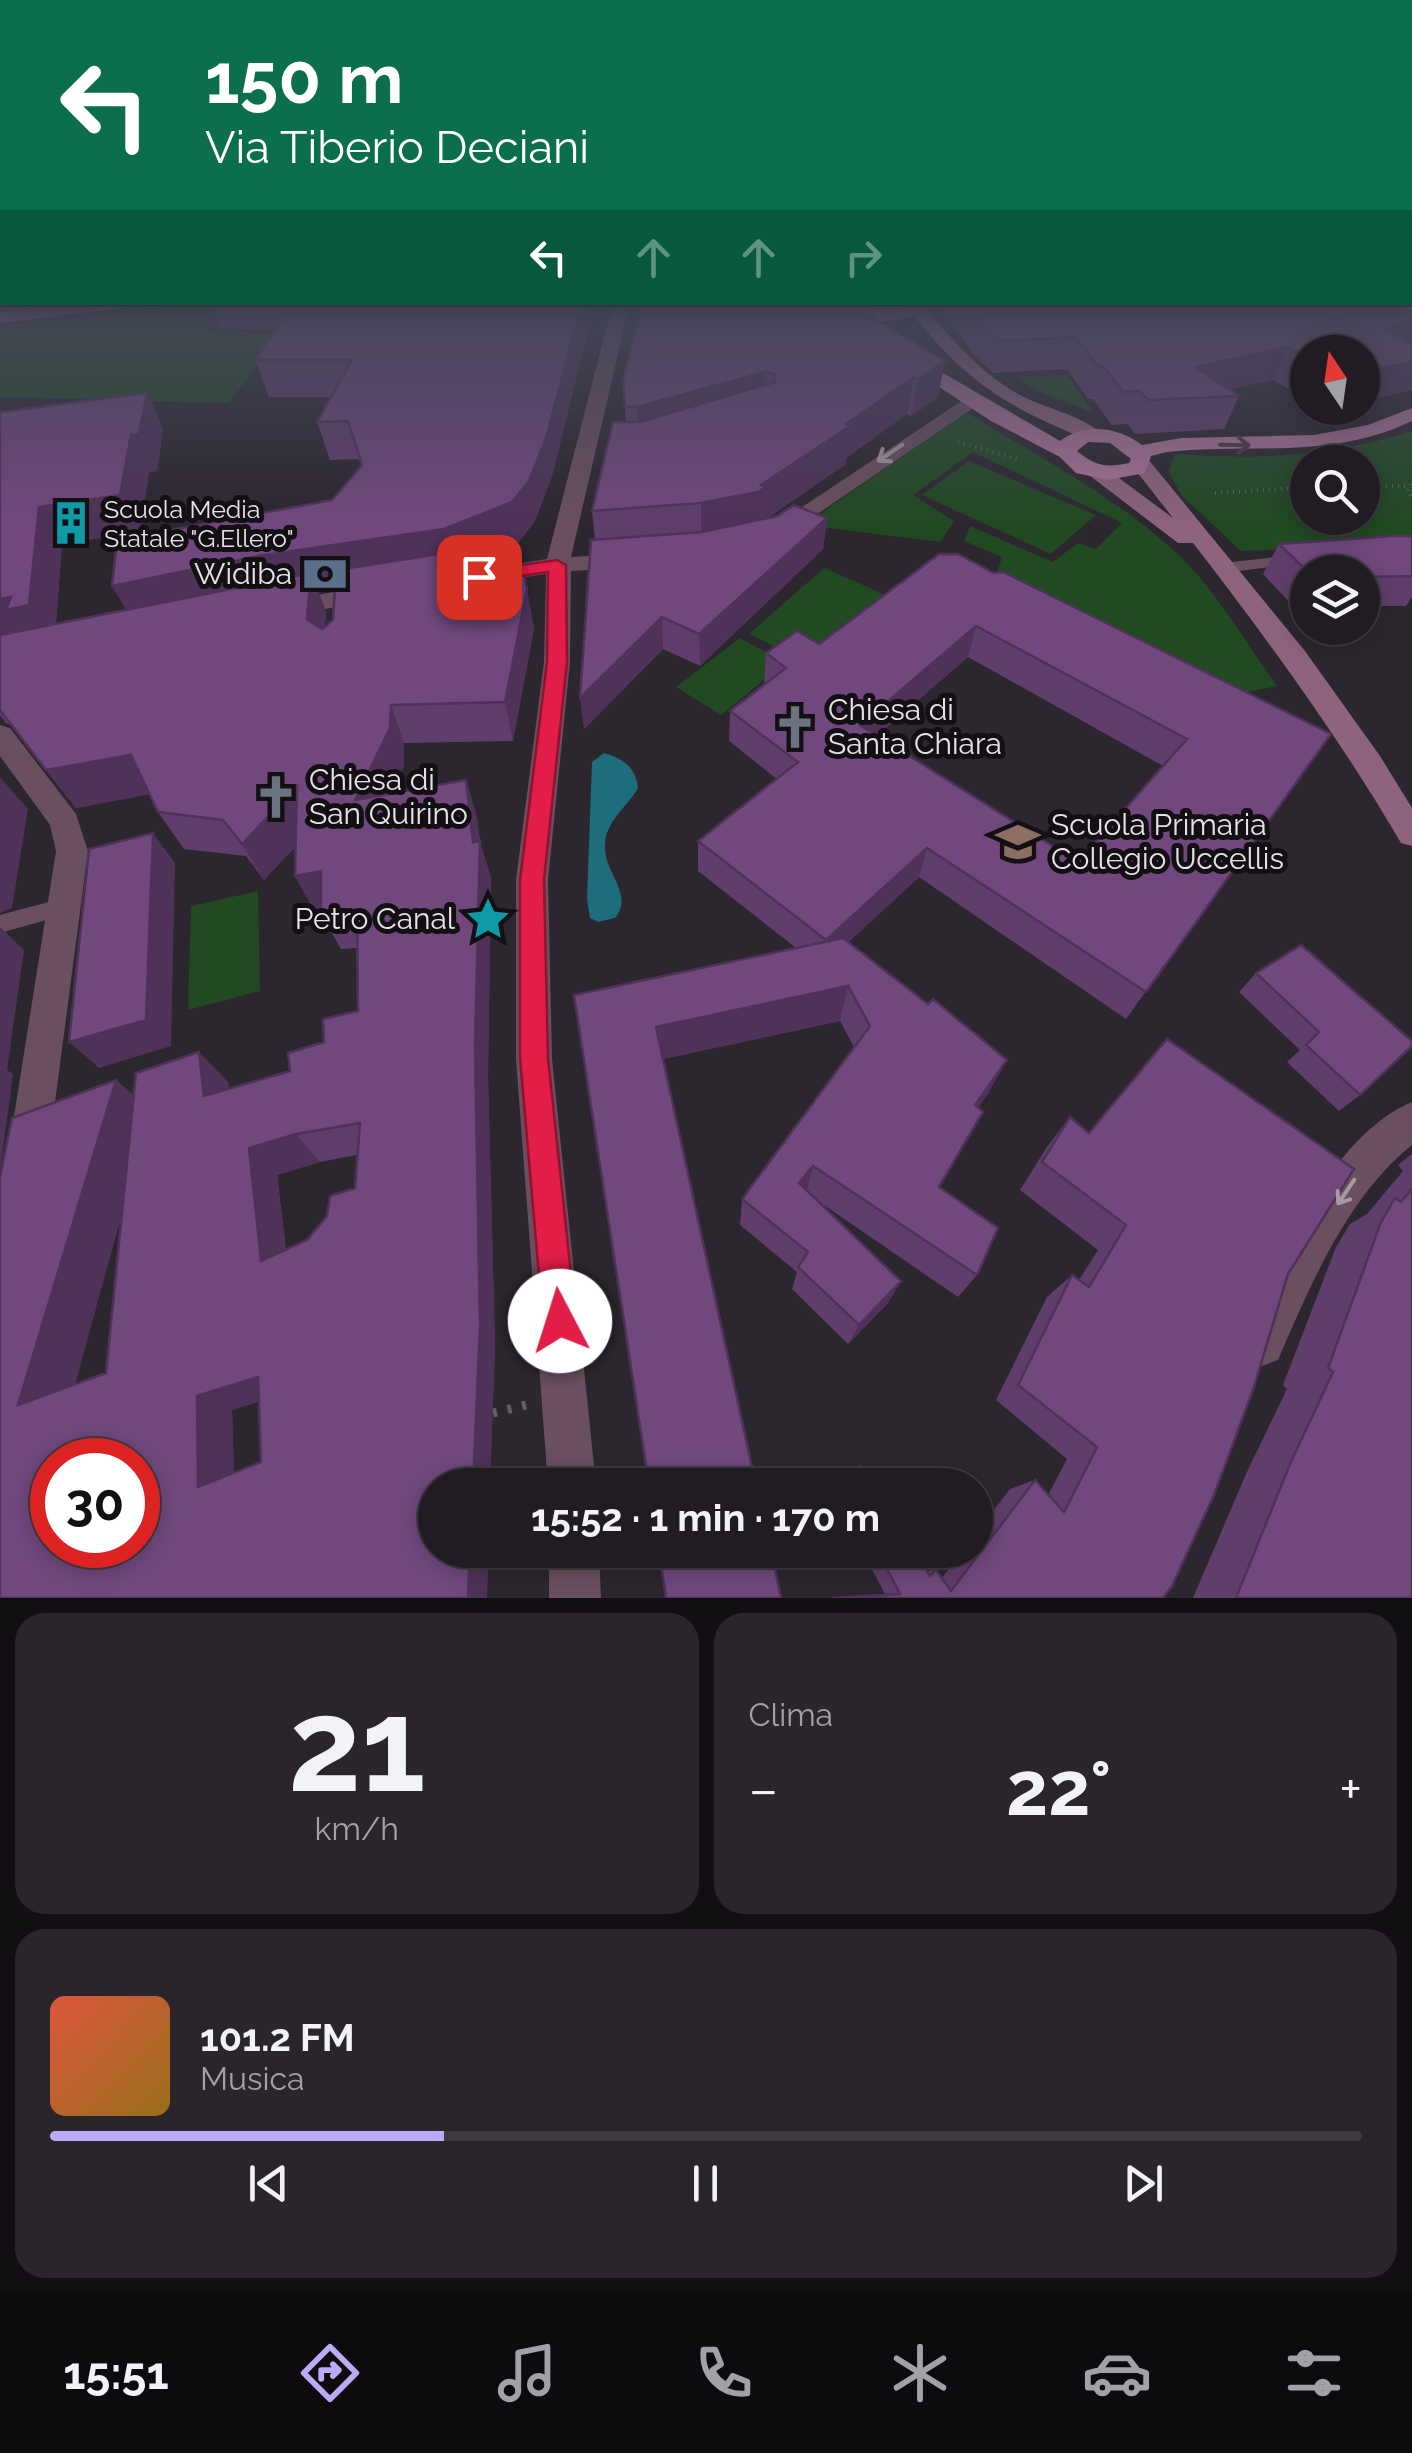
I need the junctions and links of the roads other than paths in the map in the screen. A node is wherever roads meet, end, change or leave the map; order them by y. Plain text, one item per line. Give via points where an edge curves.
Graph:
1 (606, 377) edge
2 (936, 377) edge
3 (981, 377) edge
4 (972, 400) junction
5 (1412, 414) edge
6 (1093, 435) junction
7 (1067, 454) junction
8 (1140, 458) junction
9 (1096, 472) junction
10 (751, 545) edge
11 (657, 558) edge
12 (1290, 561) edge
13 (557, 565) junction
14 (1224, 568) junction
15 (463, 579) edge
16 (396, 590) edge
17 (251, 615) edge
18 (0, 735) edge
19 (1412, 834) edge
20 (67, 906) junction
21 (0, 924) edge
22 (1412, 1121) edge
23 (22, 1188) edge
24 (1248, 1378) edge
25 (570, 1468) edge
26 (574, 1568) edge
27 (575, 1598) edge

1 - 13 street
2 - 4 main road
3 - 6 street via 1036,411
4 - 7 main road
4 -> 10 street
8 -> 5 main road via 1173,443 1257,445 1340,437
6 - 7 main road via 1072,440
6 - 8 main road via 1116,438
7 - 9 main road
8 - 9 main road via 1126,473
8 - 14 street
9 - 14 street
11 - 13 street
12 - 14 lane
13 - 15 street
13 - 25 street via 557,662 532,880 534,1058
14 - 19 street via 1296,656
16 - 17 street via 338,608
18 - 20 street via 66,822 72,851
20 - 21 lane
20 - 23 street
22 -> 24 street via 1349,1186 1286,1287
26 - 27 street

